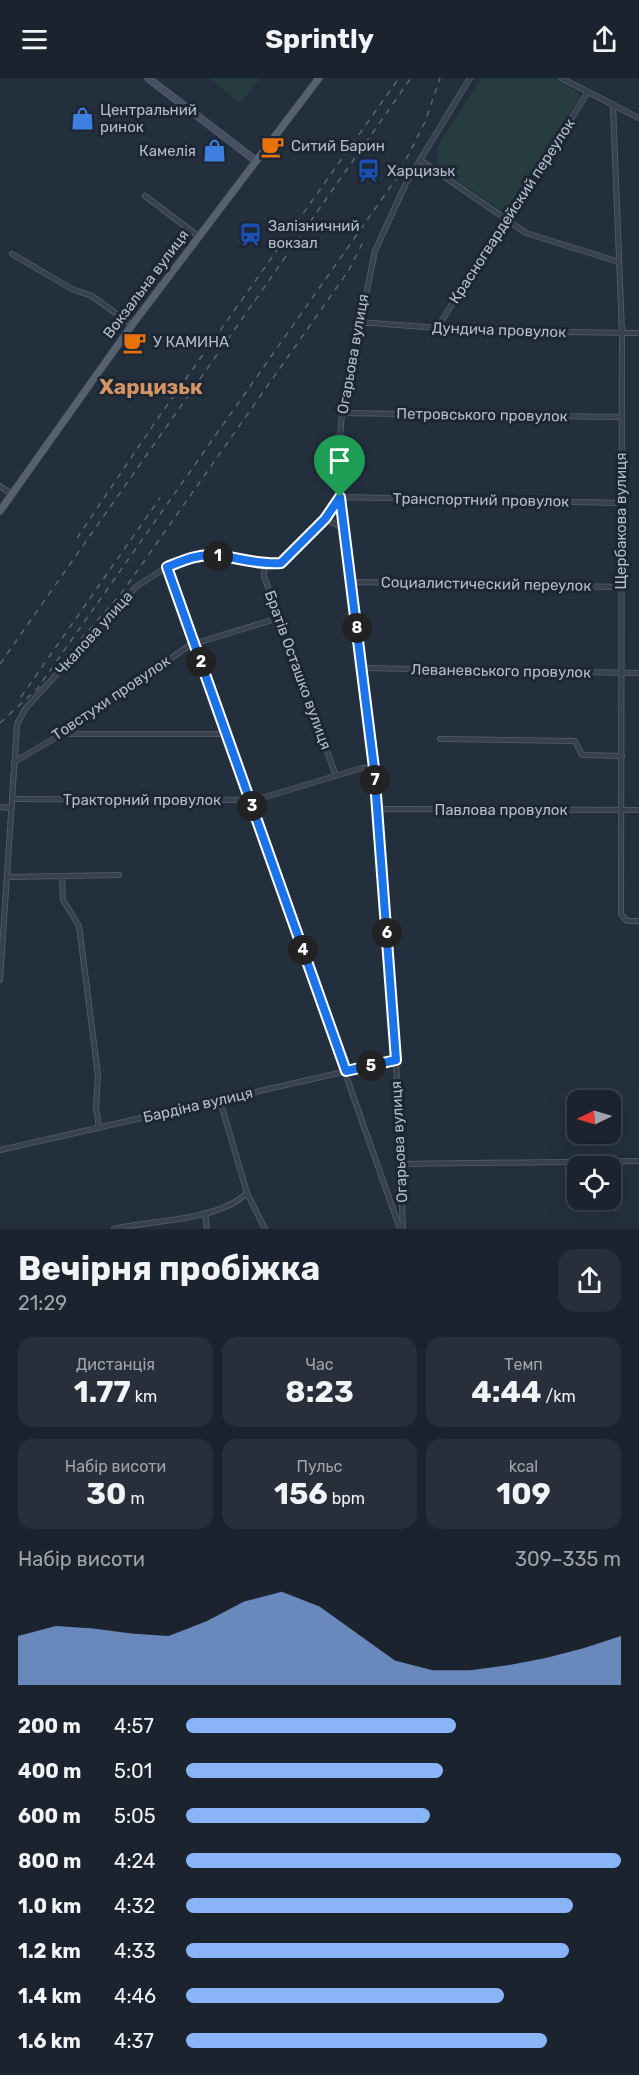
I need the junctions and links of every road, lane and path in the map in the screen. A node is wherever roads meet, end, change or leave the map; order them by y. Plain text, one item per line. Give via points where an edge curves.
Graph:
1 (148, 78) edge
2 (319, 78) edge
3 (470, 78) edge
4 (561, 78) edge
5 (587, 93) junction
6 (613, 106) junction
7 (639, 118) edge
8 (420, 159) junction
9 (255, 160) junction
10 (145, 196) dead end
11 (507, 220) junction
12 (198, 236) junction
13 (12, 254) dead end
14 (619, 262) junction
15 (358, 322) junction
16 (132, 325) junction
17 (437, 328) junction
18 (622, 333) junction
19 (639, 333) edge
20 (342, 413) junction
21 (621, 417) junction
22 (0, 486) edge
23 (10, 493) junction
24 (340, 497) junction
25 (622, 503) junction
26 (0, 511) edge
27 (325, 519) junction
28 (345, 529) junction
29 (265, 564) junction
30 (167, 567) junction
31 (351, 582) junction
32 (621, 587) junction
33 (279, 618) junction
34 (195, 644) junction
35 (363, 668) junction
36 (622, 673) junction
37 (639, 673) edge
38 (65, 732) junction
39 (226, 732) junction
40 (440, 739) dead end
41 (622, 756) junction
42 (14, 762) junction
43 (374, 768) junction
44 (336, 776) junction
45 (12, 799) junction
46 (250, 800) junction
47 (0, 807) edge
48 (12, 808) junction
49 (378, 809) junction
50 (639, 810) edge
51 (623, 811) junction
52 (118, 875) dead end
53 (62, 876) junction
54 (7, 877) junction
55 (639, 921) edge
56 (0, 980) edge
57 (396, 1060) junction
58 (346, 1071) junction
59 (220, 1100) junction
60 (99, 1128) junction
61 (0, 1150) edge
62 (639, 1161) edge
63 (400, 1164) junction
64 (247, 1193) junction
65 (205, 1213) junction
66 (114, 1229) edge
67 (207, 1229) edge
68 (265, 1229) edge
69 (401, 1229) edge

1 - 9 main road
2 - 9 main road, Вокзальна вулиця
3 - 8 street, Огарьова вулиця
4 - 5 street
5 - 6 street
5 - 11 street, Красногвардейский переулок
6 - 7 street
6 - 14 street, Щербакова вулиця
8 - 11 street
8 - 15 street, Огарьова вулиця via 375,251
9 - 12 main road, Вокзальна вулиця
10 - 12 street
11 - 14 street via 526,233
11 - 17 street, Красногвардейский переулок
12 - 16 main road, Вокзальна вулиця
13 - 16 street via 72,289 92,296
14 - 18 street, Щербакова вулиця
15 - 17 street, Дундича провулок
15 - 20 street, Огарьова вулиця
16 - 23 main road, Вокзальна вулиця
17 - 18 street, Дундича провулок
18 - 19 street, Дундича провулок
18 - 21 street, Щербакова вулиця
20 - 21 street, Петровського провулок
20 - 24 street, Огарьова вулиця
21 - 25 street, Щербакова вулиця
22 - 23 street
23 - 26 main road, Вокзальна вулиця
24 - 25 street, Транспортний провулок
24 - 27 street
24 - 28 street, Огарьова вулиця
25 - 32 street, Щербакова вулиця
27 - 28 street
27 - 29 street via 281,563
28 - 31 street, Огарьова вулиця
29 - 30 street, Чкалова улица via 212,555
29 - 33 street, Братів Осташко вулиця via 264,576
30 - 34 street
30 - 42 street, Чкалова улица via 137,586 26,708 17,724
31 - 32 street, Социалистический переулок
31 - 35 street, Огарьова вулиця
32 - 36 street, Щербакова вулиця
33 - 34 street, Товстухи провулок
33 - 44 street, Братів Осташко вулиця
34 - 38 street, Товстухи провулок
34 - 39 street
35 - 36 street, Леваневського провулок
35 - 43 street, Огарьова вулиця
36 - 37 street, Леваневського провулок
36 - 41 street, Щербакова вулиця
38 - 39 street
38 - 42 street, Товстухи провулок
39 - 46 street
40 - 41 street via 575,741 582,755
41 - 51 street, Щербакова вулиця
42 - 45 street, Чкалова улица
43 - 44 street, Тракторний провулок
43 - 49 street, Огарьова вулиця
44 - 46 street, Тракторний провулок
45 - 46 street, Тракторний провулок
45 - 48 street, Чкалова улица
46 - 58 street
47 - 48 street
48 - 54 street, Чкалова улица
49 - 51 street, Павлова провулок
49 - 57 street, Огарьова вулиця
50 - 51 street, Павлова провулок
51 - 55 street, Щербакова вулиця via 621,914 627,921
52 - 53 street
53 - 54 street
53 - 60 street via 63,900 78,926 98,1075
54 - 56 street, Чкалова улица
57 - 58 street, Бардіна вулиця
57 - 63 street, Огарьова вулиця
58 - 59 street, Бардіна вулиця
58 - 69 street via 382,1185
59 - 60 street, Бардіна вулиця
59 - 64 street
60 - 61 street, Бардіна вулиця
62 - 63 street
63 - 69 street, Огарьова вулиця
64 - 65 street via 237,1203
64 - 68 street
65 - 66 street
65 - 67 street

